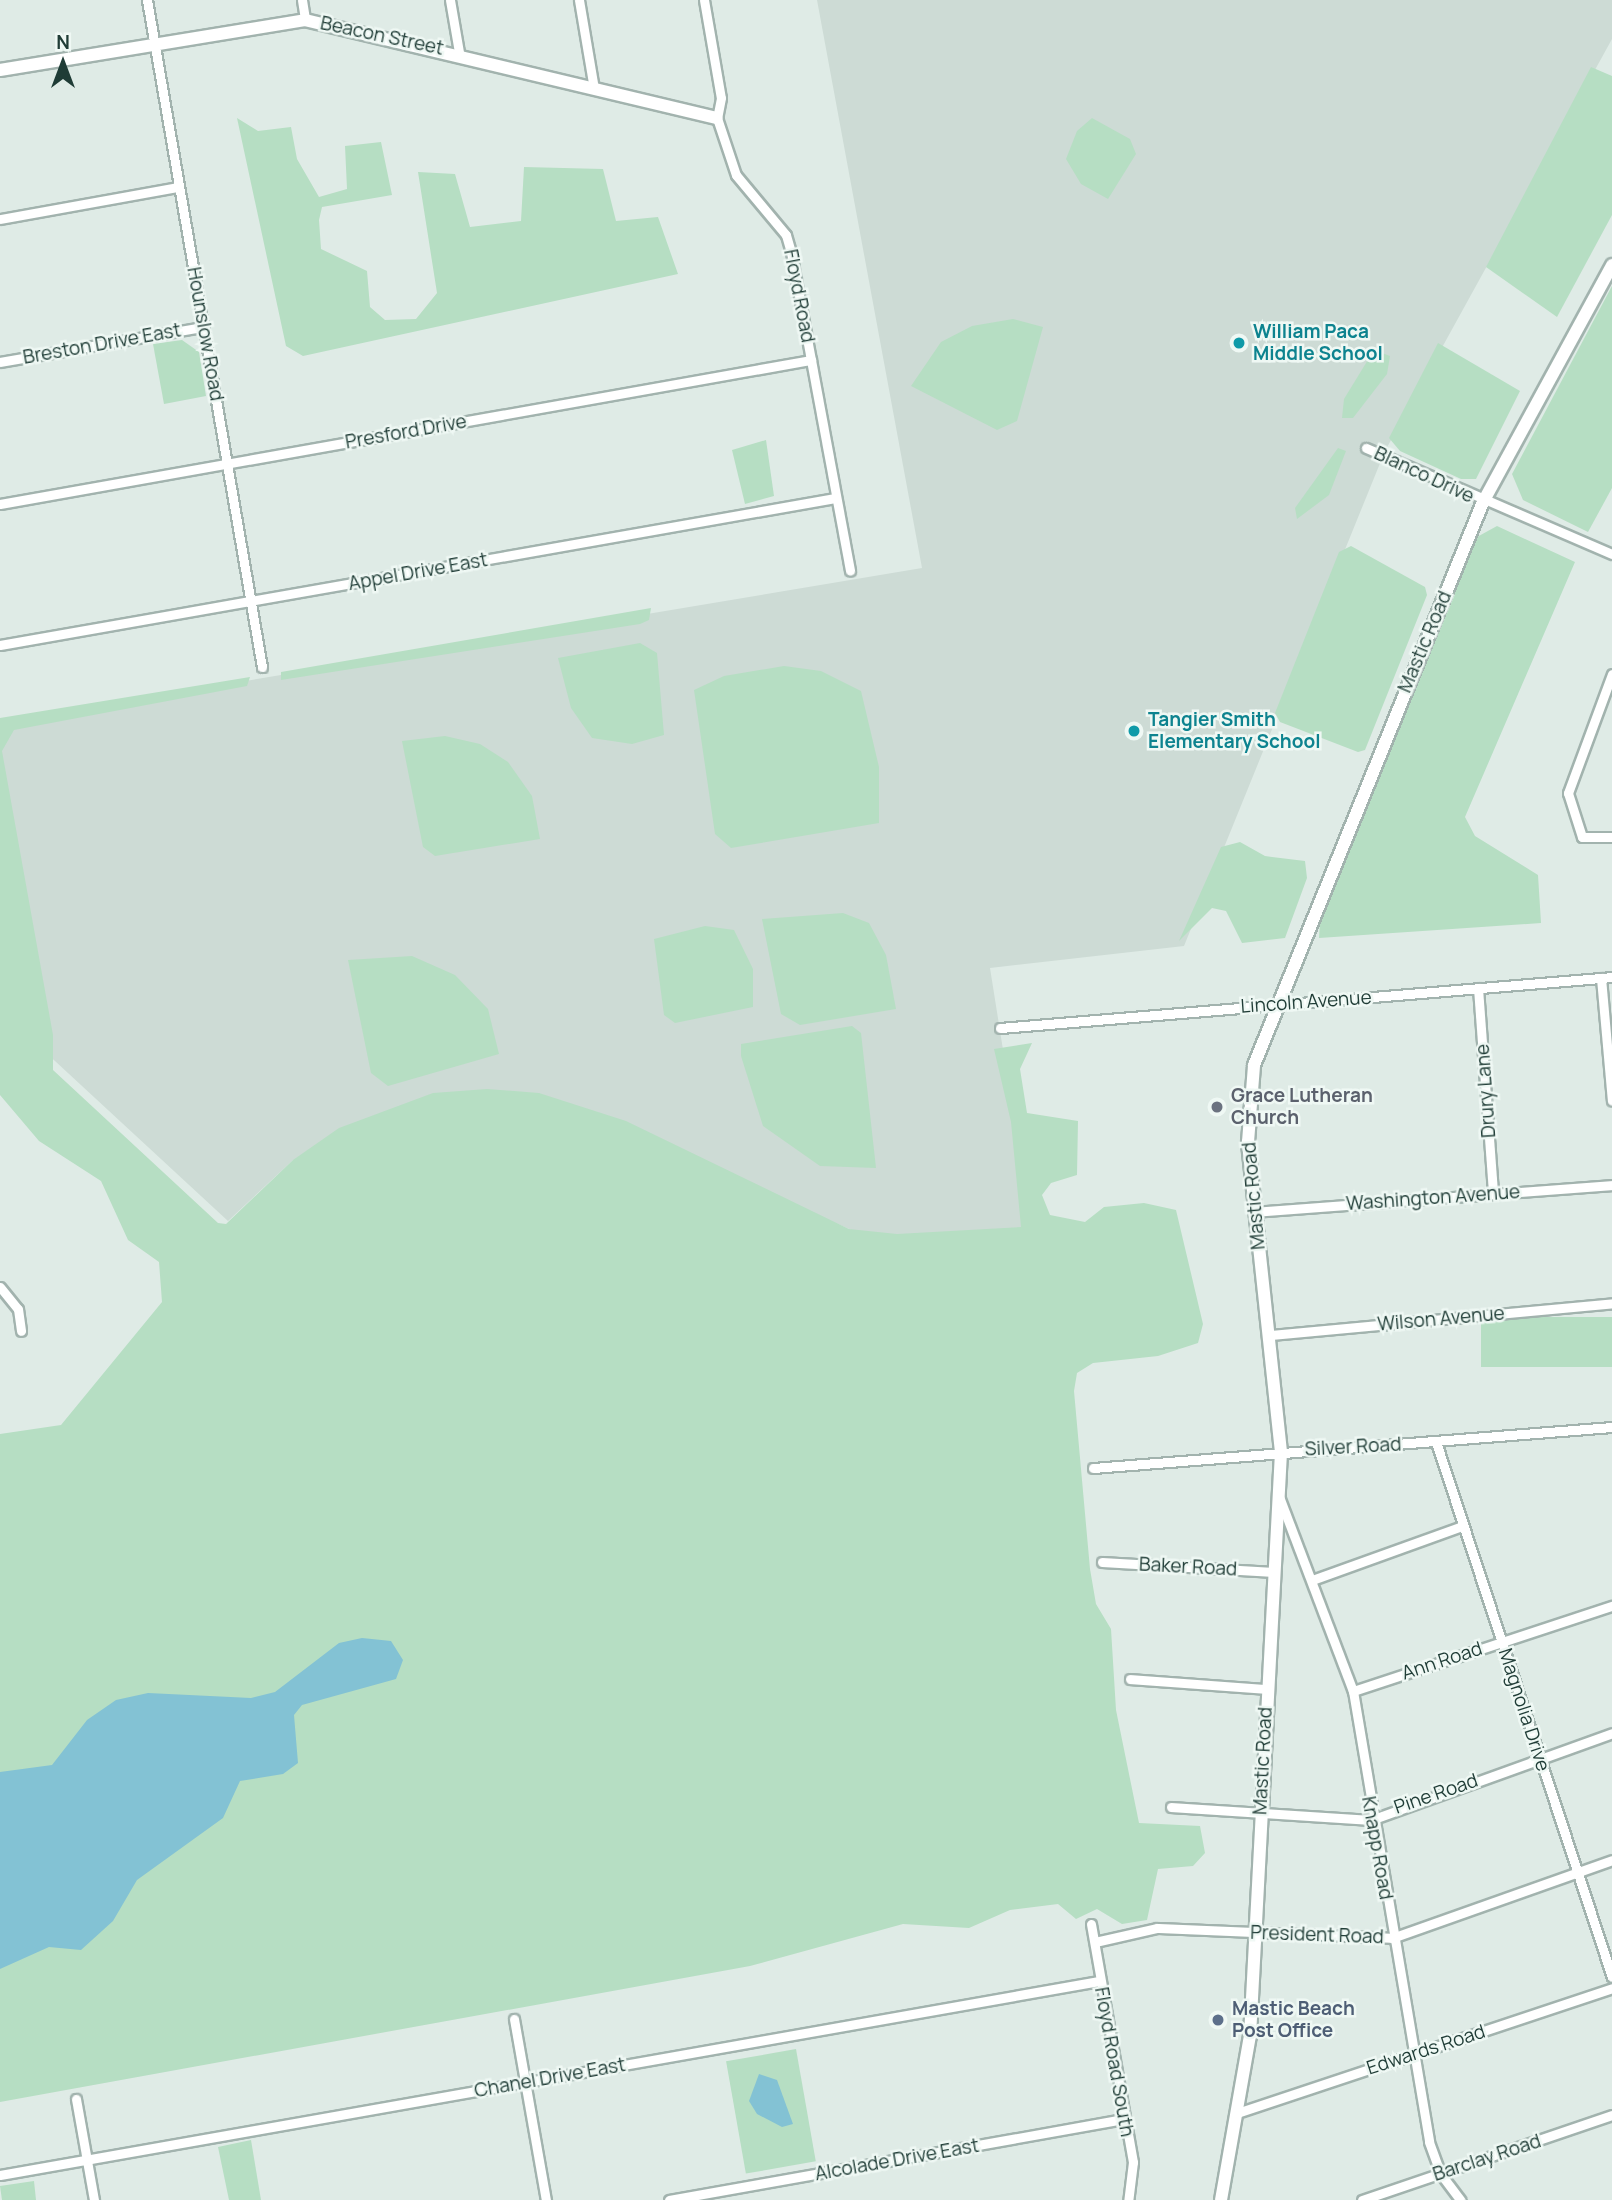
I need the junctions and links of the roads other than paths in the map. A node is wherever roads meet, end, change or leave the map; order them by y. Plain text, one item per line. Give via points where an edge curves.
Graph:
1 (147, 0) edge
2 (302, 0) edge
3 (450, 0) edge
4 (579, 0) edge
5 (704, 0) edge
6 (305, 20) junction
7 (155, 43) junction
8 (458, 52) junction
9 (0, 70) edge
10 (594, 89) junction
11 (717, 118) junction
12 (178, 187) junction
13 (0, 219) edge
14 (1612, 265) edge
15 (203, 327) junction
16 (811, 360) junction
17 (0, 362) edge
18 (1366, 448) dead end
19 (229, 463) junction
20 (835, 498) junction
21 (1483, 502) junction
22 (0, 504) edge
23 (1612, 554) edge
24 (850, 571) dead end
25 (253, 601) junction
26 (0, 645) edge
27 (262, 667) dead end
28 (1612, 674) edge
29 (1612, 837) edge
30 (1612, 977) edge
31 (1601, 978) junction
32 (1478, 988) junction
33 (1274, 1004) junction
34 (1000, 1028) dead end
35 (1612, 1101) edge
36 (1612, 1185) edge
37 (1493, 1194) junction
38 (1254, 1212) junction
39 (0, 1287) edge
40 (1612, 1303) edge
41 (21, 1331) dead end
42 (1270, 1335) junction
43 (1612, 1427) edge
44 (1436, 1442) junction
45 (1281, 1452) junction
46 (1093, 1468) dead end
47 (1279, 1498) junction
48 (1462, 1526) junction
49 (1102, 1562) dead end
50 (1274, 1572) junction
51 (1315, 1579) junction
52 (1612, 1606) edge
53 (1503, 1642) junction
54 (1130, 1679) dead end
55 (1267, 1689) junction
56 (1353, 1691) junction
57 (1612, 1733) edge
58 (1538, 1757) junction
59 (1171, 1807) dead end
60 (1259, 1815) junction
61 (1371, 1820) junction
62 (1612, 1860) edge
63 (1577, 1872) junction
64 (1091, 1924) dead end
65 (1256, 1934) junction
66 (1392, 1938) junction
67 (1095, 1942) junction
68 (1612, 1977) edge
69 (1099, 1981) junction
70 (1612, 1988) edge
71 (514, 2019) dead end
72 (1414, 2054) junction
73 (526, 2082) junction
74 (76, 2099) dead end
75 (1240, 2112) junction
76 (1612, 2115) edge
77 (1125, 2119) junction
78 (87, 2160) junction
79 (1440, 2173) junction
80 (0, 2175) edge
81 (94, 2200) edge
82 (546, 2200) edge
83 (669, 2200) edge
84 (1128, 2200) edge
85 (1221, 2200) edge
86 (1362, 2200) edge
87 (1460, 2200) edge

1 - 7 street, Hounslow Road
2 - 6 street
3 - 8 street
4 - 10 street
5 - 11 street, Floyd Road via 721,98
6 - 7 main road, Beacon Street
6 - 8 main road, Beacon Street
7 - 9 main road, Beacon Street
7 - 12 street, Hounslow Road
8 - 10 main road, Beacon Street
10 - 11 main road, Beacon Street
11 - 16 street, Floyd Road via 736,175 786,235
12 - 13 street
12 - 15 street, Hounslow Road
14 - 21 main road, Mastic Road
15 - 17 street, Breston Drive East
15 - 19 street, Hounslow Road
16 - 19 street, Presford Drive
16 - 20 street, Floyd Road
18 - 21 street, Blanco Drive
19 - 22 street, Presford Drive
19 - 25 street, Hounslow Road
20 - 24 street, Floyd Road
20 - 25 street, Appel Drive East
21 - 23 street, Blanco Drive
21 - 33 main road, Mastic Road
25 - 26 street, Appel Drive East
25 - 27 street, Hounslow Road
28 - 29 street via 1568,793 1583,837
30 - 31 street, Lincoln Avenue
31 - 32 street, Lincoln Avenue
31 - 35 street
32 - 33 street, Lincoln Avenue
32 - 37 street, Drury Lane
33 - 34 street, Lincoln Avenue
33 - 38 main road, Mastic Road via 1251,1089
36 - 37 street, Washington Avenue
37 - 38 street, Washington Avenue
38 - 42 main road, Mastic Road
39 - 41 street via 18,1309
40 - 42 street, Wilson Avenue
42 - 45 main road, Mastic Road
43 - 44 street, Silver Road
44 - 45 street, Silver Road
44 - 48 street, Magnolia Drive
45 - 46 street, Silver Road
45 - 47 main road, Mastic Road
47 - 50 main road, Mastic Road
47 - 51 street, Knapp Road
48 - 51 street
48 - 53 street, Magnolia Drive
49 - 50 street, Baker Road
50 - 55 main road, Mastic Road
51 - 56 street, Knapp Road
52 - 53 street, Ann Road
53 - 56 street, Ann Road
53 - 58 street, Magnolia Drive
54 - 55 street
55 - 60 main road, Mastic Road
56 - 61 street, Knapp Road
57 - 58 street, Pine Road
58 - 61 street, Pine Road
58 - 63 street, Magnolia Drive
59 - 60 street, Pine Road
60 - 61 street, Pine Road
60 - 65 main road, Mastic Road
61 - 66 street, Knapp Road
62 - 63 street, President Road
63 - 66 street, President Road
63 - 68 street, Magnolia Drive
64 - 67 street, Floyd Road South
65 - 66 street, President Road
65 - 67 street, President Road via 1157,1928
65 - 75 main road, Mastic Road
66 - 72 street, Knapp Road
67 - 69 street, Floyd Road South
69 - 73 street, Chanel Drive East
69 - 77 street, Floyd Road South
70 - 72 street, Edwards Road
71 - 73 street
72 - 75 street, Edwards Road
72 - 79 street, Knapp Road
73 - 78 street, Chanel Drive East
73 - 82 street
74 - 78 street
75 - 85 main road, Mastic Road
76 - 79 street, Barclay Road
77 - 83 street, Alcolade Drive East
77 - 84 street, Floyd Road South via 1133,2162
78 - 80 street, Chanel Drive East
78 - 81 street
79 - 86 street, Barclay Road
79 - 87 street, Knapp Road

